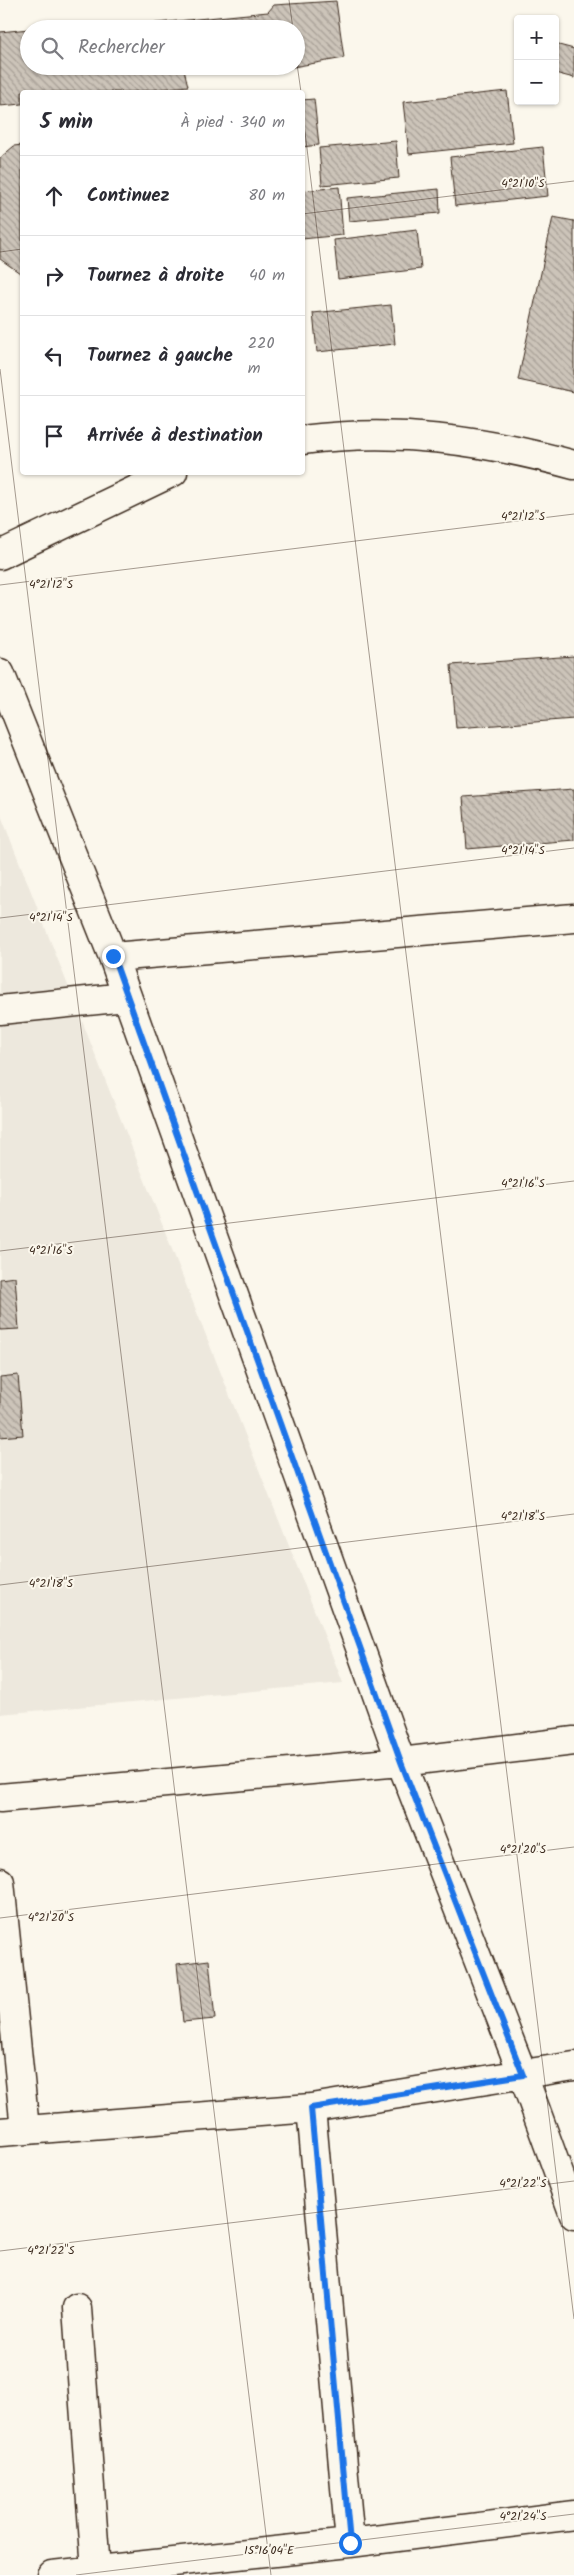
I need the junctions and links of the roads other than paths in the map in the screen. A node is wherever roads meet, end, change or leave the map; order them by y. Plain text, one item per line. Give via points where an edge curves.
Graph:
1 (305, 440) edge
2 (574, 465) edge
3 (167, 475) edge
4 (0, 555) edge
5 (0, 672) edge
6 (574, 918) edge
7 (113, 956) junction
8 (126, 997) junction
9 (0, 1010) edge
10 (574, 1742) edge
11 (401, 1762) junction
12 (0, 1798) edge
13 (0, 1882) edge
14 (574, 2066) edge
15 (523, 2075) junction
16 (311, 2108) junction
17 (13, 2130) edge
18 (574, 2215) edge
19 (77, 2308) dead end
20 (574, 2515) edge
21 (350, 2543) junction
22 (96, 2570) junction
23 (52, 2575) edge

1 - 2 street via 394,434 471,441
3 - 4 street
5 - 7 street
6 - 7 street
7 - 8 street
8 - 9 street
8 - 11 street
10 - 11 street
11 - 12 street
11 - 15 street
13 - 17 street
14 - 15 street
15 - 16 street
15 - 18 street
16 - 17 street
16 - 21 street
19 - 22 street
20 - 21 street
21 - 22 street
22 - 23 street

